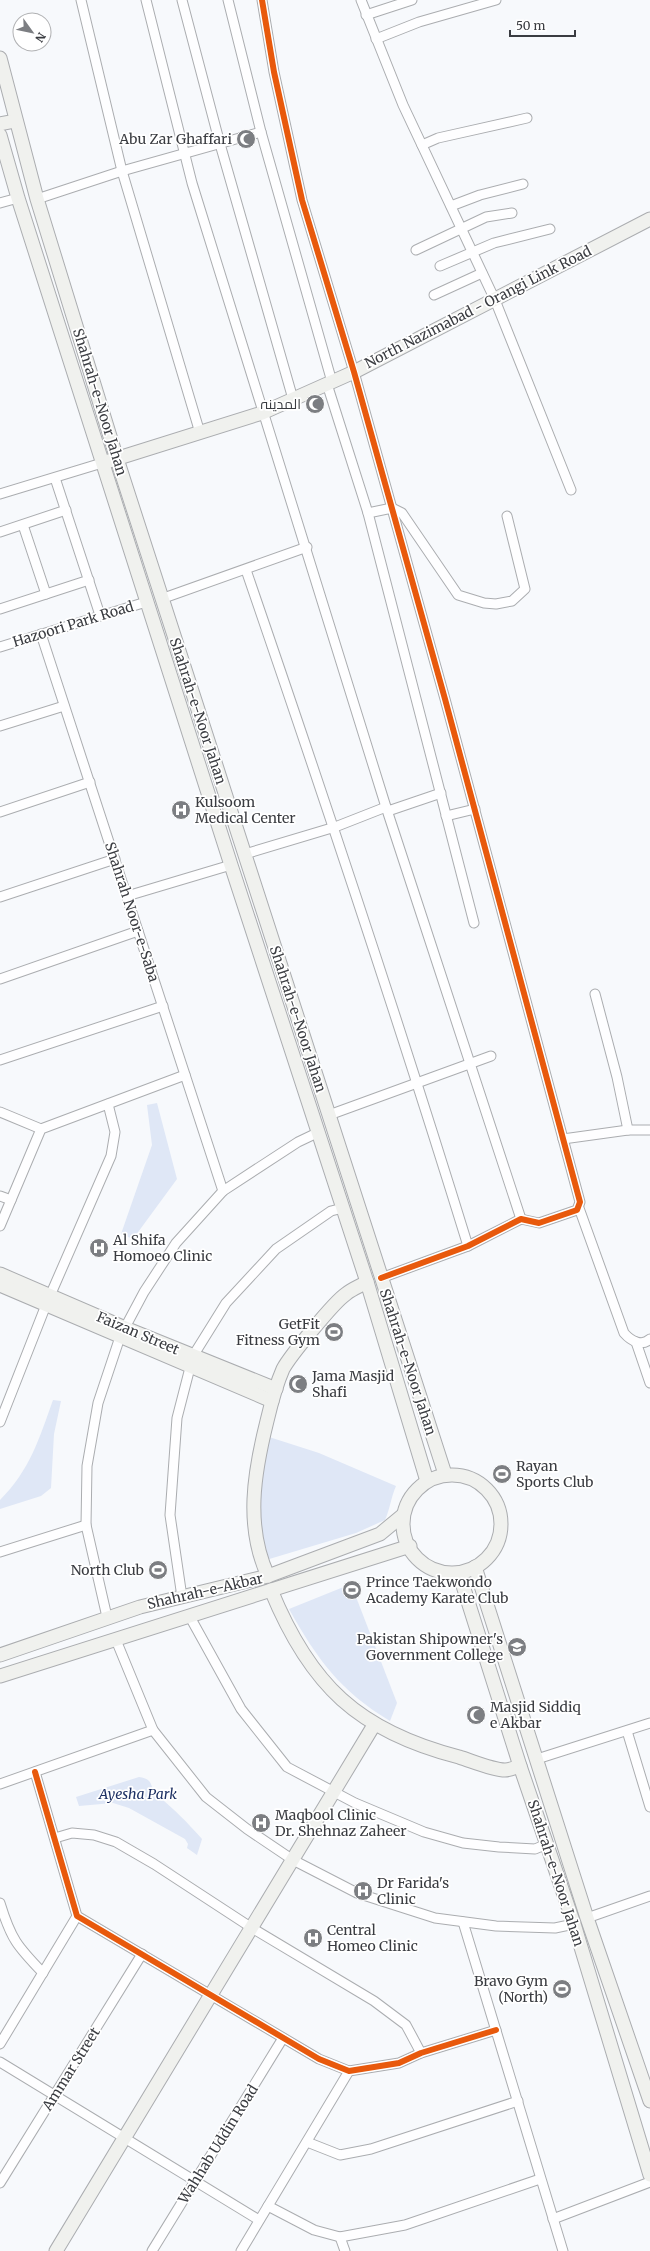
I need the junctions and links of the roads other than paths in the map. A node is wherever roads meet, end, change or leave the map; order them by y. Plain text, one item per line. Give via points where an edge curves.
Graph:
1 (81, 0) edge
2 (146, 0) edge
3 (182, 0) edge
4 (228, 0) edge
5 (262, 0) edge
6 (361, 0) edge
7 (412, 0) edge
8 (496, 0) edge
9 (366, 15) junction
10 (376, 39) junction
11 (0, 58) edge
12 (527, 118) dead end
13 (15, 121) junction
14 (0, 124) edge
15 (261, 132) junction
16 (0, 135) edge
17 (220, 144) junction
18 (422, 145) junction
19 (184, 154) junction
20 (122, 171) junction
21 (523, 184) dead end
22 (18, 198) junction
23 (37, 199) junction
24 (0, 203) edge
25 (451, 206) junction
26 (512, 213) dead end
27 (650, 219) edge
28 (461, 228) junction
29 (550, 229) dead end
30 (416, 250) dead end
31 (473, 253) junction
32 (440, 266) dead end
33 (482, 273) junction
34 (434, 295) dead end
35 (495, 300) junction
36 (354, 372) junction
37 (329, 383) junction
38 (293, 399) junction
39 (262, 413) junction
40 (200, 433) junction
41 (117, 459) junction
42 (102, 463) junction
43 (55, 478) junction
44 (572, 490) dead end
45 (0, 494) edge
46 (392, 508) junction
47 (66, 510) junction
48 (368, 513) junction
49 (508, 516) dead end
50 (23, 524) junction
51 (0, 532) edge
52 (307, 547) junction
53 (246, 570) junction
54 (89, 580) junction
55 (46, 594) junction
56 (161, 599) junction
57 (146, 602) junction
58 (0, 607) edge
59 (100, 615) junction
60 (42, 634) junction
61 (0, 647) edge
62 (64, 706) junction
63 (200, 716) junction
64 (185, 721) junction
65 (0, 726) edge
66 (90, 782) junction
67 (441, 794) junction
68 (387, 809) junction
69 (475, 809) junction
70 (0, 812) edge
71 (446, 816) junction
72 (335, 827) junction
73 (246, 854) junction
74 (115, 859) junction
75 (231, 865) junction
76 (127, 896) junction
77 (0, 897) edge
78 (474, 923) dead end
79 (138, 931) junction
80 (0, 979) edge
81 (595, 994) dead end
82 (163, 1006) junction
83 (491, 1056) dead end
84 (0, 1060) edge
85 (469, 1063) junction
86 (186, 1075) junction
87 (319, 1084) junction
88 (418, 1084) junction
89 (303, 1090) junction
90 (108, 1104) junction
91 (0, 1112) edge
92 (329, 1114) junction
93 (41, 1129) junction
94 (628, 1130) junction
95 (650, 1130) edge
96 (319, 1132) junction
97 (563, 1139) junction
98 (223, 1191) junction
99 (0, 1196) edge
100 (11, 1200) junction
101 (343, 1208) junction
102 (579, 1208) junction
103 (521, 1219) junction
104 (0, 1226) edge
105 (468, 1246) junction
106 (0, 1274) edge
107 (381, 1278) junction
108 (367, 1282) junction
109 (0, 1285) edge
110 (48, 1300) junction
111 (122, 1333) junction
112 (650, 1339) edge
113 (636, 1342) junction
114 (192, 1361) junction
115 (650, 1383) edge
116 (274, 1395) junction
117 (0, 1422) edge
118 (445, 1474) junction
119 (428, 1481) junction
120 (403, 1514) junction
121 (86, 1525) junction
122 (410, 1546) junction
123 (0, 1552) edge
124 (475, 1567) junction
125 (459, 1573) junction
126 (268, 1576) junction
127 (271, 1590) junction
128 (182, 1597) junction
129 (107, 1617) junction
130 (190, 1617) junction
131 (116, 1640) junction
132 (0, 1655) edge
133 (0, 1676) edge
134 (650, 1723) edge
135 (374, 1725) junction
136 (154, 1730) junction
137 (627, 1731) junction
138 (537, 1758) junction
139 (520, 1766) junction
140 (35, 1772) junction
141 (0, 1784) edge
142 (333, 1793) junction
143 (650, 1807) edge
144 (55, 1838) junction
145 (547, 1844) junction
146 (293, 1860) junction
147 (650, 1896) edge
148 (0, 1903) edge
149 (77, 1916) junction
150 (587, 1918) junction
151 (463, 1922) junction
152 (574, 1924) junction
153 (252, 1928) junction
154 (142, 1954) junction
155 (43, 1973) junction
156 (211, 1995) junction
157 (496, 2030) junction
158 (283, 2038) junction
159 (1, 2042) edge
160 (421, 2053) junction
161 (0, 2062) edge
162 (349, 2071) junction
163 (55, 2094) junction
164 (518, 2101) junction
165 (650, 2101) edge
166 (126, 2138) junction
167 (307, 2142) junction
168 (650, 2175) edge
169 (540, 2179) junction
170 (196, 2180) junction
171 (650, 2182) edge
172 (0, 2183) edge
173 (268, 2206) junction
174 (553, 2219) junction
175 (260, 2220) junction
176 (340, 2237) junction
177 (56, 2251) edge
178 (152, 2251) edge
179 (240, 2251) edge
180 (345, 2251) edge
181 (563, 2251) edge

1 - 20 street
2 - 19 street
3 - 17 street
4 - 15 street
5 - 36 street via 274,72 302,200
6 - 9 street
7 - 9 street
8 - 10 street via 419,22
9 - 10 street
10 - 18 street
11 - 13 main road, Shahrah-e-Noor Jahan
12 - 18 street via 438,138
13 - 14 main road
13 - 23 main road, Shahrah-e-Noor Jahan
15 - 17 street
15 - 37 street
16 - 22 main road, Shahrah-e-Noor Jahan
17 - 19 street
17 - 38 street
18 - 25 street
19 - 20 street
19 - 39 street
20 - 23 street
20 - 40 street
21 - 25 street via 480,195
22 - 24 street
22 - 42 main road, Shahrah-e-Noor Jahan
23 - 41 main road, Shahrah-e-Noor Jahan
25 - 28 street
26 - 28 street via 486,217
27 - 35 main road, North Nazimabad - Orangi Link Road
28 - 30 street
28 - 31 street
29 - 31 street via 494,244
31 - 32 street
31 - 33 street
33 - 34 street
33 - 35 street
35 - 36 main road, North Nazimabad - Orangi Link Road
35 - 44 street
36 - 37 main road, North Nazimabad - Orangi Link Road
36 - 46 street
37 - 38 main road, North Nazimabad - Orangi Link Road
37 - 48 street
38 - 39 main road, North Nazimabad - Orangi Link Road
39 - 40 main road, North Nazimabad - Orangi Link Road
39 - 52 street
40 - 41 main road, North Nazimabad - Orangi Link Road
41 - 42 main road, North Nazimabad - Orangi Link Road
41 - 56 main road, Shahrah-e-Noor Jahan
42 - 43 street
42 - 57 main road, Shahrah-e-Noor Jahan
43 - 45 street
43 - 47 street
46 - 48 street
46 - 49 street via 406,518 458,595 484,603 512,601 525,589
46 - 69 street
47 - 50 street
47 - 54 street
48 - 67 street
50 - 51 street
50 - 55 street
52 - 53 street
52 - 68 street
53 - 56 street
53 - 72 street
54 - 55 street
54 - 59 street
55 - 58 street
56 - 63 main road, Shahrah-e-Noor Jahan
57 - 59 street, Hazoori Park Road
57 - 64 main road, Shahrah-e-Noor Jahan
59 - 60 street, Hazoori Park Road
60 - 61 street, Hazoori Park Road
60 - 62 street, Shahrah Noor-e-Saba
62 - 65 street
62 - 66 street, Shahrah Noor-e-Saba
63 - 64 main road
63 - 73 main road, Shahrah-e-Noor Jahan
64 - 75 main road, Shahrah-e-Noor Jahan
66 - 70 street
66 - 74 street, Shahrah Noor-e-Saba
67 - 68 street
67 - 71 street
68 - 72 street
68 - 85 street
69 - 71 street
69 - 97 street
71 - 78 street
72 - 73 street
72 - 88 street
73 - 87 main road, Shahrah-e-Noor Jahan
74 - 76 street, Shahrah Noor-e-Saba
74 - 77 street
75 - 76 street
75 - 89 main road, Shahrah-e-Noor Jahan
76 - 79 street, Shahrah Noor-e-Saba
79 - 80 street
79 - 82 street, Shahrah Noor-e-Saba
81 - 94 street
82 - 84 street
82 - 86 street, Shahrah Noor-e-Saba
83 - 85 street
85 - 88 street
85 - 103 street
86 - 90 street
86 - 98 street, Shahrah Noor-e-Saba
87 - 89 main road
87 - 92 main road, Shahrah-e-Noor Jahan
88 - 92 street
88 - 105 street
89 - 96 main road, Shahrah-e-Noor Jahan
90 - 93 street
90 - 110 street via 115,1132 111,1156
91 - 93 street
92 - 107 main road, Shahrah-e-Noor Jahan
93 - 100 street
94 - 95 street
94 - 97 street
96 - 98 street via 298,1142
96 - 101 main road, Shahrah-e-Noor Jahan
97 - 102 street via 580,1202
98 - 111 street via 176,1243 144,1292
99 - 100 street
100 - 104 street
101 - 108 main road, Shahrah-e-Noor Jahan
101 - 114 street via 331,1211 276,1249 226,1302
102 - 103 street via 539,1224
102 - 113 street via 624,1333
103 - 105 street
105 - 107 street
106 - 110 main road, Faizan Street
107 - 118 main road, Shahrah-e-Noor Jahan
108 - 116 main road via 345,1294 325,1316 284,1368
108 - 119 main road, Shahrah-e-Noor Jahan
109 - 110 main road, Faizan Street
110 - 111 main road, Faizan Street
110 - 117 street
111 - 114 main road, Faizan Street
111 - 121 street via 98,1403 87,1466
112 - 113 street via 644,1343
113 - 115 street
114 - 116 main road, Faizan Street
114 - 128 street via 177,1418 170,1515
116 - 126 main road via 256,1464 253,1514 262,1564
118 - 119 main road
118 - 124 main road via 455,1473 471,1477 494,1498 499,1510 500,1530 494,1549 486,1560
119 - 120 main road via 410,1499
120 - 122 main road via 405,1540
120 - 126 main road, Shahrah-e-Akbar via 380,1534
121 - 123 street
121 - 129 street
122 - 125 main road via 418,1560 427,1567 437,1571
122 - 127 main road, Shahrah-e-Akbar
124 - 125 main road
124 - 138 main road, Shahrah-e-Noor Jahan
125 - 139 main road, Shahrah-e-Noor Jahan
126 - 128 main road, Shahrah-e-Akbar
127 - 130 main road, Shahrah-e-Akbar
127 - 135 main road via 284,1621 307,1661 333,1693
128 - 129 main road, Shahrah-e-Akbar
129 - 132 main road, Shahrah-e-Akbar
130 - 131 main road, Shahrah-e-Akbar
130 - 142 street via 241,1709 287,1767
131 - 133 main road, Shahrah-e-Akbar
131 - 136 street
134 - 137 street
135 - 139 main road via 424,1748 506,1770
135 - 142 main road
136 - 140 street
136 - 146 street via 206,1797
137 - 138 street
137 - 143 street
138 - 150 main road, Shahrah-e-Noor Jahan
139 - 145 main road, Shahrah-e-Noor Jahan
140 - 141 street
140 - 144 street
142 - 145 street via 389,1818 463,1843 535,1849
142 - 146 main road
144 - 149 street
144 - 153 street via 72,1833 94,1835 116,1842
145 - 152 main road, Shahrah-e-Noor Jahan
146 - 151 street via 357,1893 436,1918
146 - 153 main road
147 - 150 street
148 - 155 street via 8,1930 18,1947
149 - 154 street
149 - 155 street
150 - 165 main road, Shahrah-e-Noor Jahan
151 - 152 street via 530,1928 555,1928
151 - 157 street
152 - 168 main road, Shahrah-e-Noor Jahan
153 - 156 main road
153 - 160 street via 374,2001 406,2025
154 - 156 street
154 - 163 street, Ammar Street
155 - 159 street
156 - 158 street
156 - 166 main road
157 - 160 street
157 - 164 street
158 - 162 street via 319,2059
158 - 170 street, Wahhab Uddin Road
160 - 162 street via 399,2063
161 - 163 street
162 - 167 street
163 - 166 street
163 - 172 street, Ammar Street
164 - 167 street via 444,2127 363,2151 340,2155
164 - 169 street
166 - 170 street
166 - 177 main road
167 - 173 street
169 - 174 street
169 - 176 street via 405,2225
170 - 175 street
170 - 178 street, Wahhab Uddin Road
171 - 174 street
173 - 175 street
173 - 176 street via 314,2230
174 - 181 street
175 - 179 street
176 - 180 street

